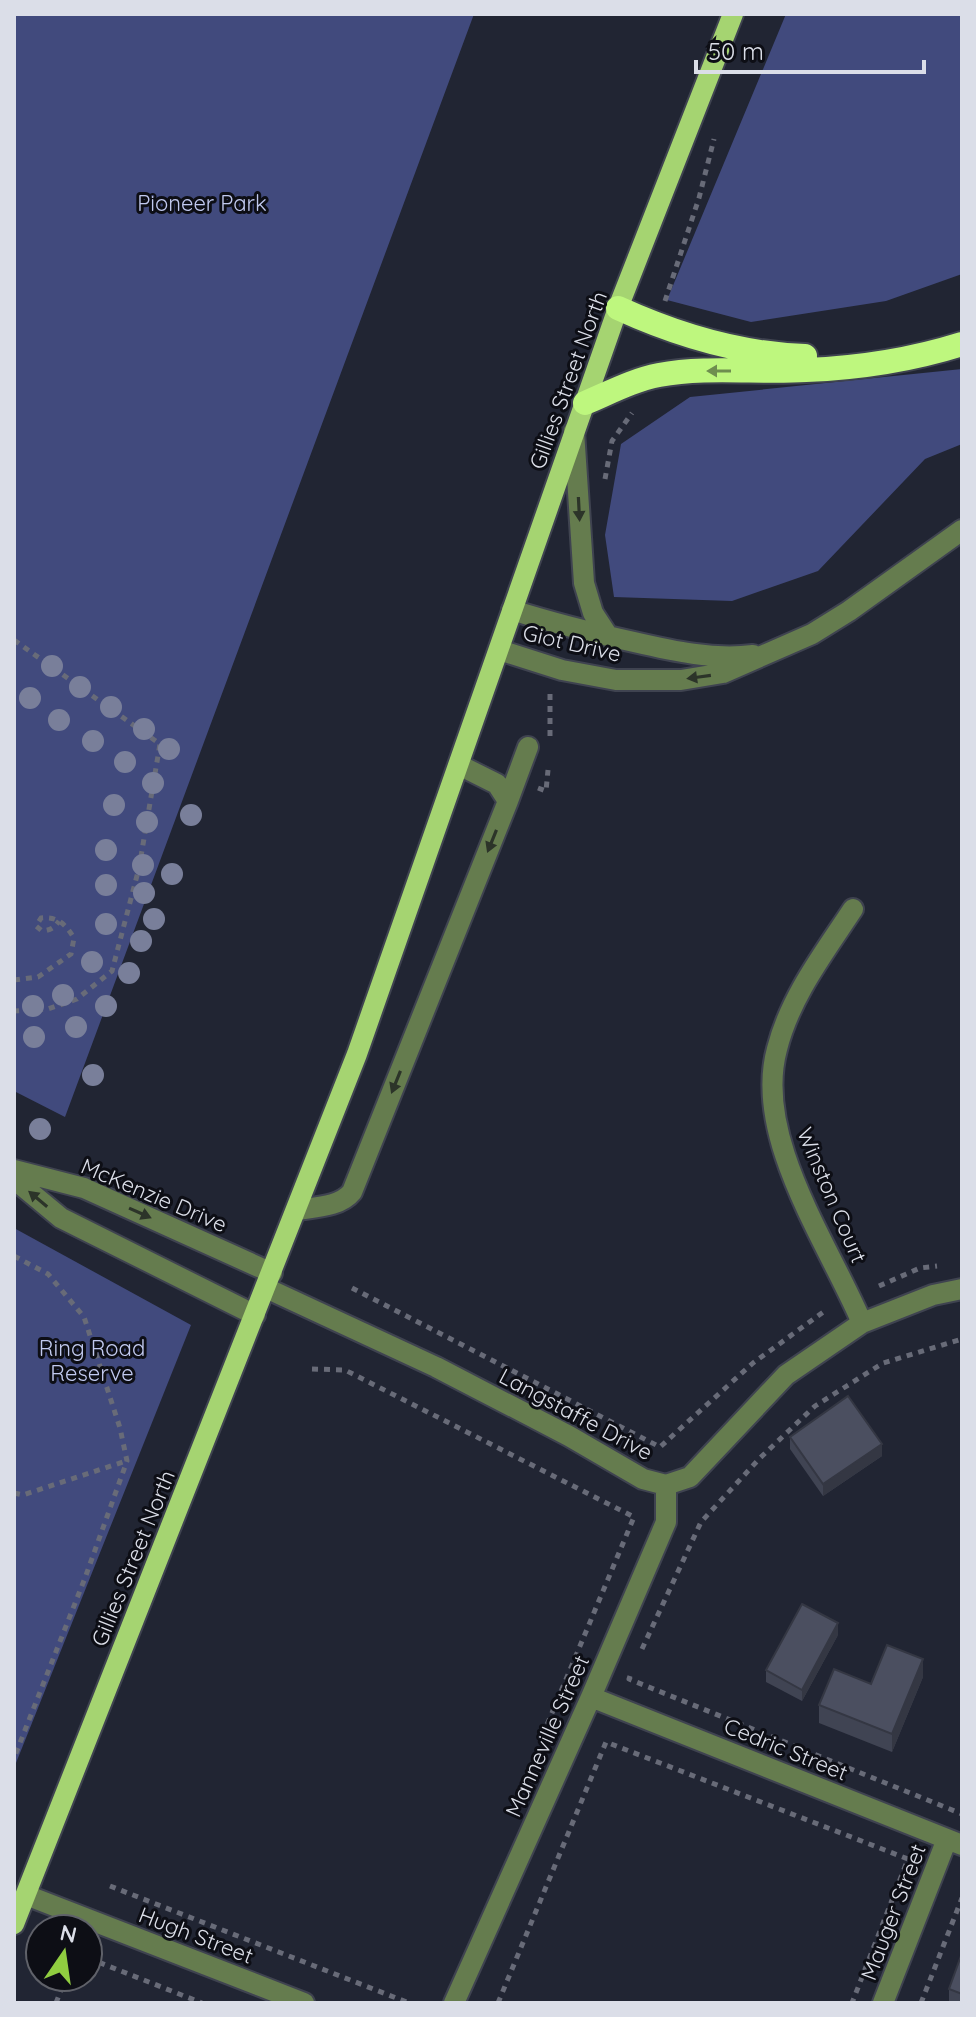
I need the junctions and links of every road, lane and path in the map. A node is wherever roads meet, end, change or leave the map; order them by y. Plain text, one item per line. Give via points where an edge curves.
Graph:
1 (733, 14) edge
2 (618, 308) junction
3 (962, 343) edge
4 (585, 403) junction
5 (574, 431) junction
6 (962, 530) edge
7 (512, 610) junction
8 (608, 636) junction
9 (14, 640) edge
10 (499, 650) junction
11 (772, 651) junction
12 (528, 747) dead end
13 (459, 765) junction
14 (508, 801) junction
15 (853, 909) dead end
16 (59, 921) dead end
17 (14, 980) edge
18 (14, 1011) edge
19 (14, 1170) edge
20 (14, 1179) edge
21 (297, 1210) junction
22 (14, 1256) edge
23 (269, 1280) junction
24 (352, 1288) dead end
25 (962, 1289) edge
26 (826, 1310) dead end
27 (255, 1315) junction
28 (862, 1323) junction
29 (962, 1339) edge
30 (312, 1369) dead end
31 (127, 1461) junction
32 (666, 1485) junction
33 (14, 1493) edge
34 (634, 1517) dead end
35 (642, 1650) dead end
36 (635, 1664) dead end
37 (591, 1697) junction
38 (14, 1758) edge
39 (962, 1814) edge
40 (955, 1842) edge
41 (110, 1886) dead end
42 (26, 1895) junction
43 (962, 1898) edge
44 (14, 1924) edge
45 (104, 1964) edge
46 (202, 2003) edge
47 (304, 2003) edge
48 (409, 2003) edge
49 (454, 2003) edge
50 (498, 2003) edge
51 (852, 2003) edge
52 (883, 2003) edge
53 (921, 2003) edge

1 - 2 main road, Gillies Street North
2 - 3 highway via 696,338 760,353 868,355
2 - 4 main road, Gillies Street North
3 -> 4 highway via 856,366 661,374
4 - 5 main road, Gillies Street North
5 - 7 main road, Gillies Street North
5 -> 8 street via 584,583 593,613
6 - 11 street, Giot Drive via 849,611
7 - 8 street, Giot Drive
7 - 10 main road, Gillies Street North
8 - 11 street, Giot Drive via 722,657
9 - 18 path via 160,744 139,868 112,971 77,999 48,1009
11 -> 10 street, Giot Drive via 723,673 647,681 562,670
10 - 13 main road, Gillies Street North
12 - 14 street
13 - 14 street via 497,784
13 - 21 main road, Gillies Street North
14 -> 21 street via 352,1192 332,1204
15 - 28 street, Winston Court via 798,994 776,1049 771,1097 780,1145
16 - 17 path via 74,938 71,954 38,977
19 -> 23 street, McKenzie Drive via 84,1188
27 -> 20 street via 61,1218
21 - 23 main road, Gillies Street North
22 - 31 path via 48,1274 84,1317
23 - 27 main road, Gillies Street North
23 - 32 street, Langstaffe Drive via 643,1479
24 - 26 path via 660,1447 753,1363
25 - 28 street, Langstaffe Drive
27 - 42 main road, Gillies Street North
28 - 32 street, Langstaffe Drive via 786,1375 690,1477
29 - 35 path via 883,1363 815,1406 759,1459 701,1522
30 - 34 path via 345,1370
31 - 33 path via 23,1495
31 - 38 path
32 - 37 street, Manneville Street via 666,1522
36 - 39 path via 629,1679
37 - 40 street, Cedric Street
37 - 49 street, Manneville Street
40 - 52 street, Mauger Street
41 - 48 path
42 - 44 main road, Gillies Street North
42 - 47 street, Hugh Street
43 - 53 path
45 - 46 path
50 - 51 path via 606,1742 908,1859

